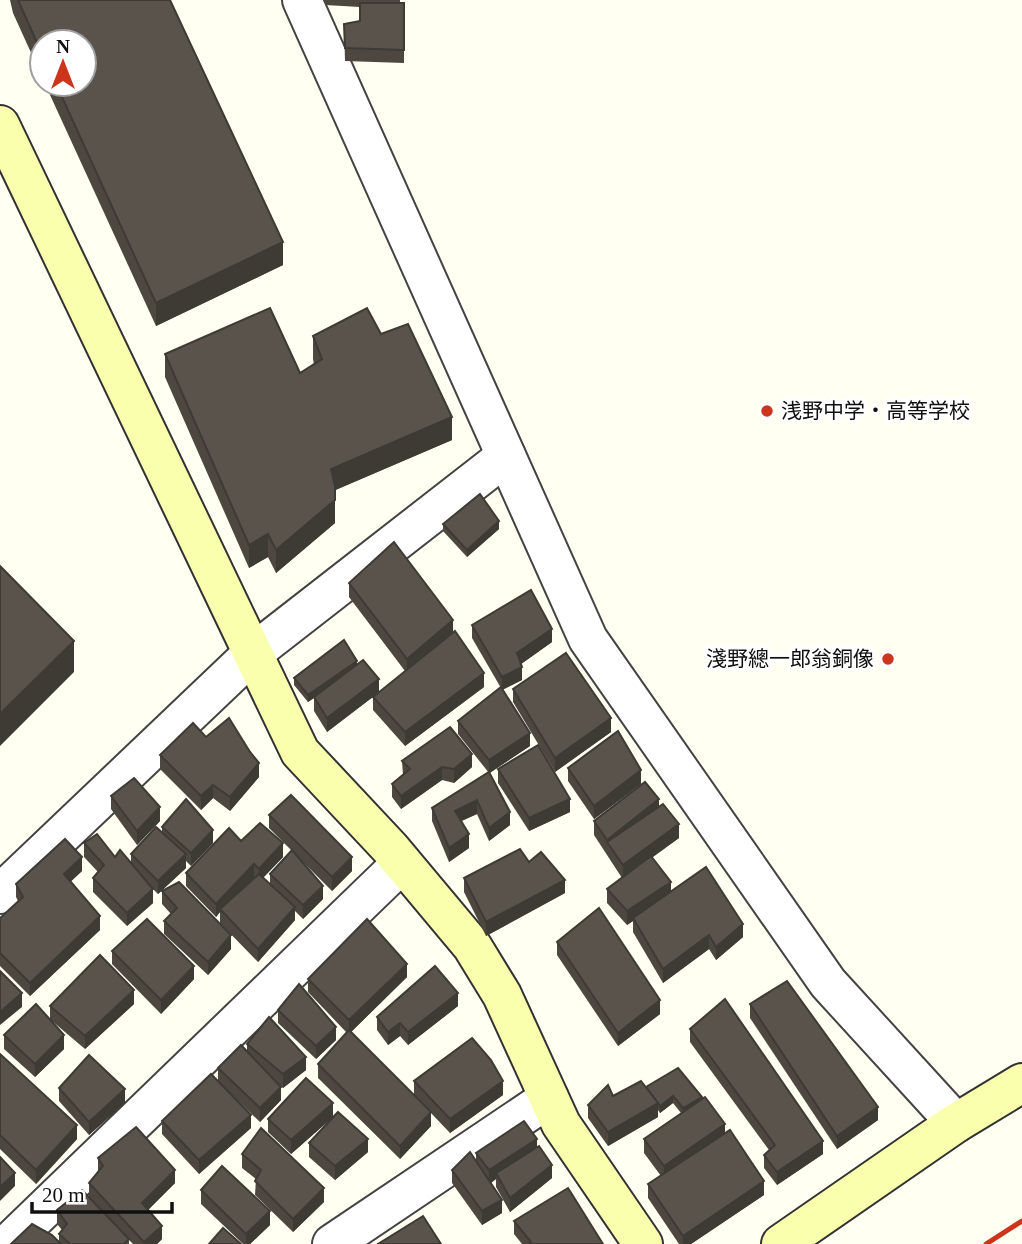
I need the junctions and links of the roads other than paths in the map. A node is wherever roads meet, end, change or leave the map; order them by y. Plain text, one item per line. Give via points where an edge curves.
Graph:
1 (302, 0) edge
2 (0, 125) edge
3 (506, 456) junction
4 (253, 653) junction
5 (402, 863) junction
6 (0, 894) edge
7 (1022, 1083) edge
8 (549, 1098) junction
9 (956, 1123) junction
10 (8, 1244) edge
11 (332, 1244) edge
12 (643, 1244) edge
13 (781, 1244) edge

1 - 3 street
2 - 4 street
3 - 4 street
3 - 9 street via 588,639 828,983
4 - 5 street via 300,752
4 - 6 street
5 - 8 street via 472,946 502,995
5 - 10 street
7 - 9 street
8 - 11 street
8 - 12 street via 561,1124
9 - 13 street

